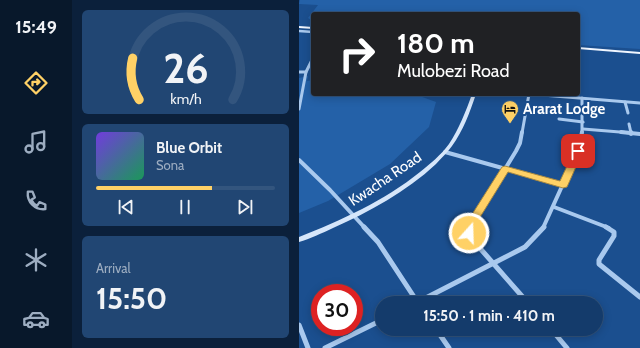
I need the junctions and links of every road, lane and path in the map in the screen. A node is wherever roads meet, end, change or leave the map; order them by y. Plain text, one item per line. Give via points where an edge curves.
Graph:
1 (299, 29) edge
2 (311, 30) edge
3 (580, 49) edge
4 (640, 54) edge
5 (311, 61) edge
6 (311, 65) edge
7 (308, 66) junction
8 (299, 72) edge
9 (306, 72) junction
10 (473, 96) edge
11 (530, 96) edge
12 (556, 96) edge
13 (582, 98) junction
14 (625, 102) junction
15 (640, 103) edge
16 (299, 108) edge
17 (628, 113) dead end
18 (559, 119) dead end
19 (583, 122) junction
20 (629, 124) dead end
21 (583, 129) junction
22 (631, 134) junction
23 (640, 134) edge
24 (445, 152) junction
25 (299, 160) edge
26 (505, 169) junction
27 (563, 184) junction
28 (554, 207) junction
29 (353, 216) junction
30 (299, 240) edge
31 (494, 264) junction
32 (413, 296) edge
33 (431, 296) edge
34 (522, 296) edge
35 (640, 297) edge
36 (375, 323) edge
37 (299, 324) edge
38 (441, 336) edge
39 (557, 336) edge
40 (308, 348) edge
41 (325, 348) edge
42 (449, 348) edge
43 (567, 348) edge

1 - 2 main road
3 - 4 main road
5 - 7 street
6 - 7 street
7 - 9 street
8 - 9 street
9 - 16 street
10 - 24 main road, Kwacha Road via 464,122
11 - 26 street via 520,143
12 - 13 street
13 - 14 street
13 - 19 street
14 - 15 street
14 - 17 street
18 - 19 street
19 - 21 street
20 - 22 street
21 - 22 street
21 - 27 street via 578,151
22 - 23 street
24 - 26 street
24 - 29 main road, Kwacha Road via 420,174
25 - 29 street
26 - 27 street
26 - 31 street via 469,227 471,238
27 - 28 street
28 - 31 street via 538,235 525,247
28 - 35 street via 614,232 599,264
29 - 30 main road, Kwacha Road
29 - 32 street via 378,242
31 - 33 street
31 - 34 street
36 - 41 street
37 - 40 street
38 - 42 street
39 - 43 street

